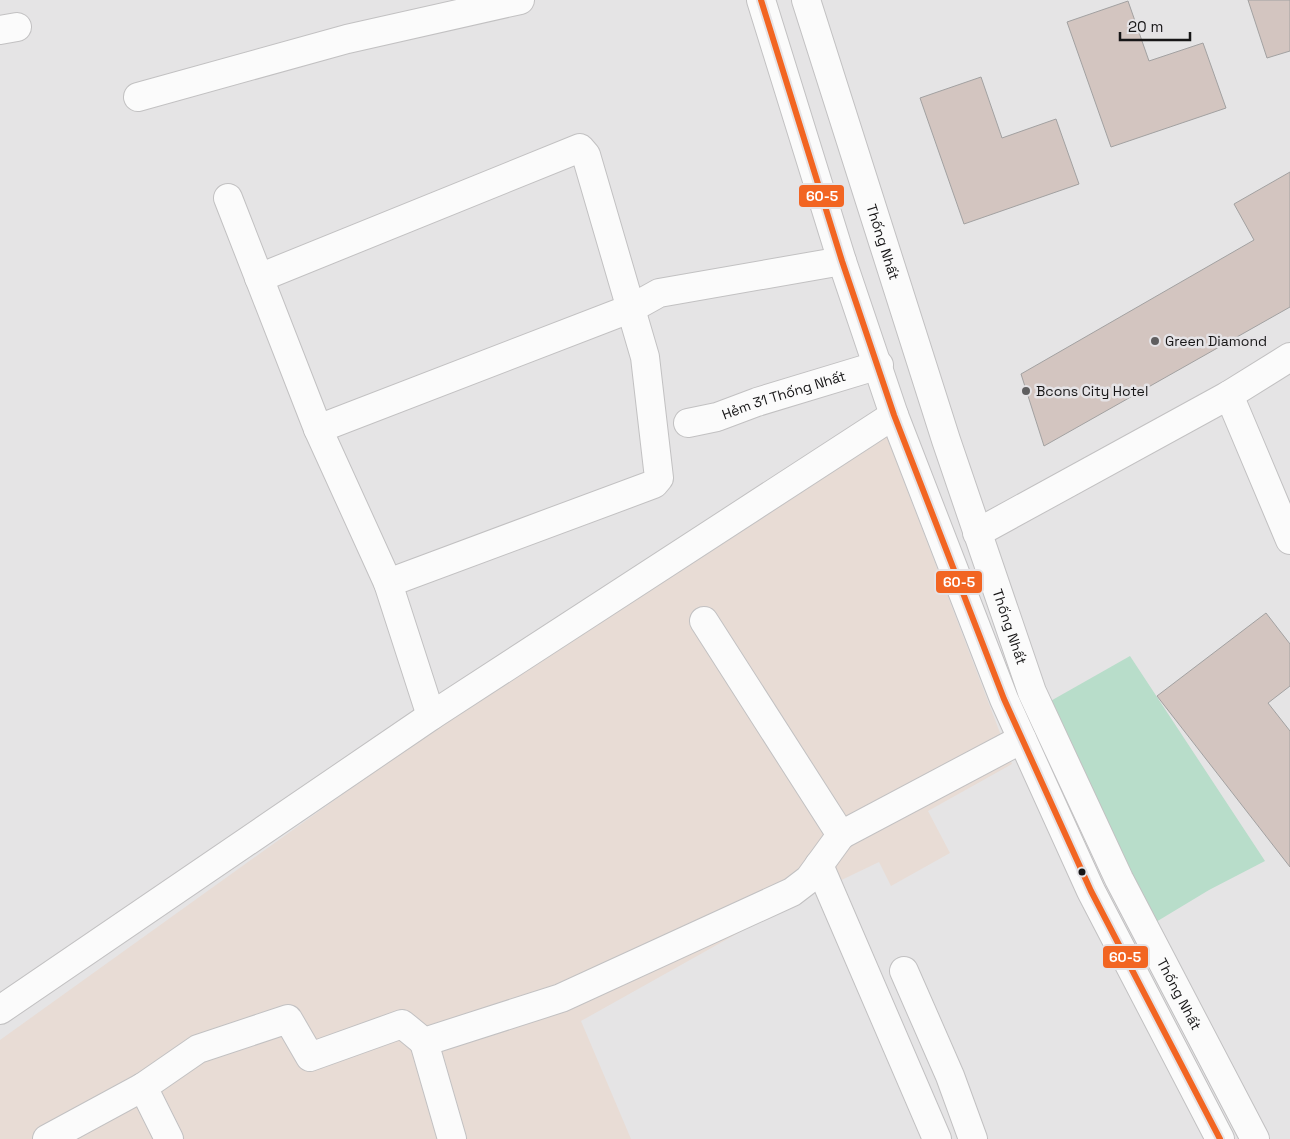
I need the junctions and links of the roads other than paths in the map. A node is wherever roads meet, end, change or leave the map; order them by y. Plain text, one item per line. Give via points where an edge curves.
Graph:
1 (520, 0) edge
2 (761, 0) edge
3 (806, 0) edge
4 (138, 97) dead end
5 (228, 198) dead end
6 (842, 261) junction
7 (259, 278) junction
8 (632, 308) junction
9 (917, 351) junction
10 (1290, 357) edge
11 (879, 365) junction
12 (1229, 395) junction
13 (894, 415) junction
14 (688, 423) dead end
15 (318, 428) junction
16 (977, 533) junction
17 (1290, 540) edge
18 (388, 583) junction
19 (704, 621) dead end
20 (431, 716) junction
21 (1022, 738) junction
22 (841, 835) junction
23 (819, 865) junction
24 (904, 971) dead end
25 (0, 1010) edge
26 (424, 1042) junction
27 (143, 1087) junction
28 (48, 1139) edge
29 (170, 1139) edge
30 (452, 1139) edge
31 (937, 1139) edge
32 (973, 1139) edge
33 (1220, 1139) edge
34 (1255, 1139) edge

1 - 4 street via 347,39
2 - 6 street, Thống Nhất
3 - 9 street, Thống Nhất
5 - 7 street
6 - 8 street via 658,293
6 - 11 street, Thống Nhất
7 - 8 street via 580,148 592,172
7 - 15 street
8 - 15 street
8 - 18 street via 645,357 659,478 654,484
9 - 11 street, Hẻm 31 Thống Nhất
9 - 16 street, Thống Nhất
10 - 12 street
11 - 13 street, Thống Nhất
11 - 14 street, Hẻm 31 Thống Nhất via 717,417
12 - 16 street
12 - 17 street
13 - 20 street
13 - 21 street, Thống Nhất
15 - 18 street
16 - 34 street, Thống Nhất via 1032,692 1119,879
18 - 20 street
19 - 22 street
20 - 25 street
21 - 22 street
21 - 33 street, Thống Nhất via 1091,891
22 - 23 street
23 - 26 street via 809,879 792,892 561,998
23 - 31 street
24 - 32 street via 950,1076
26 - 27 street via 402,1024 310,1057 288,1019 198,1049
26 - 30 street
27 - 28 street
27 - 29 street

